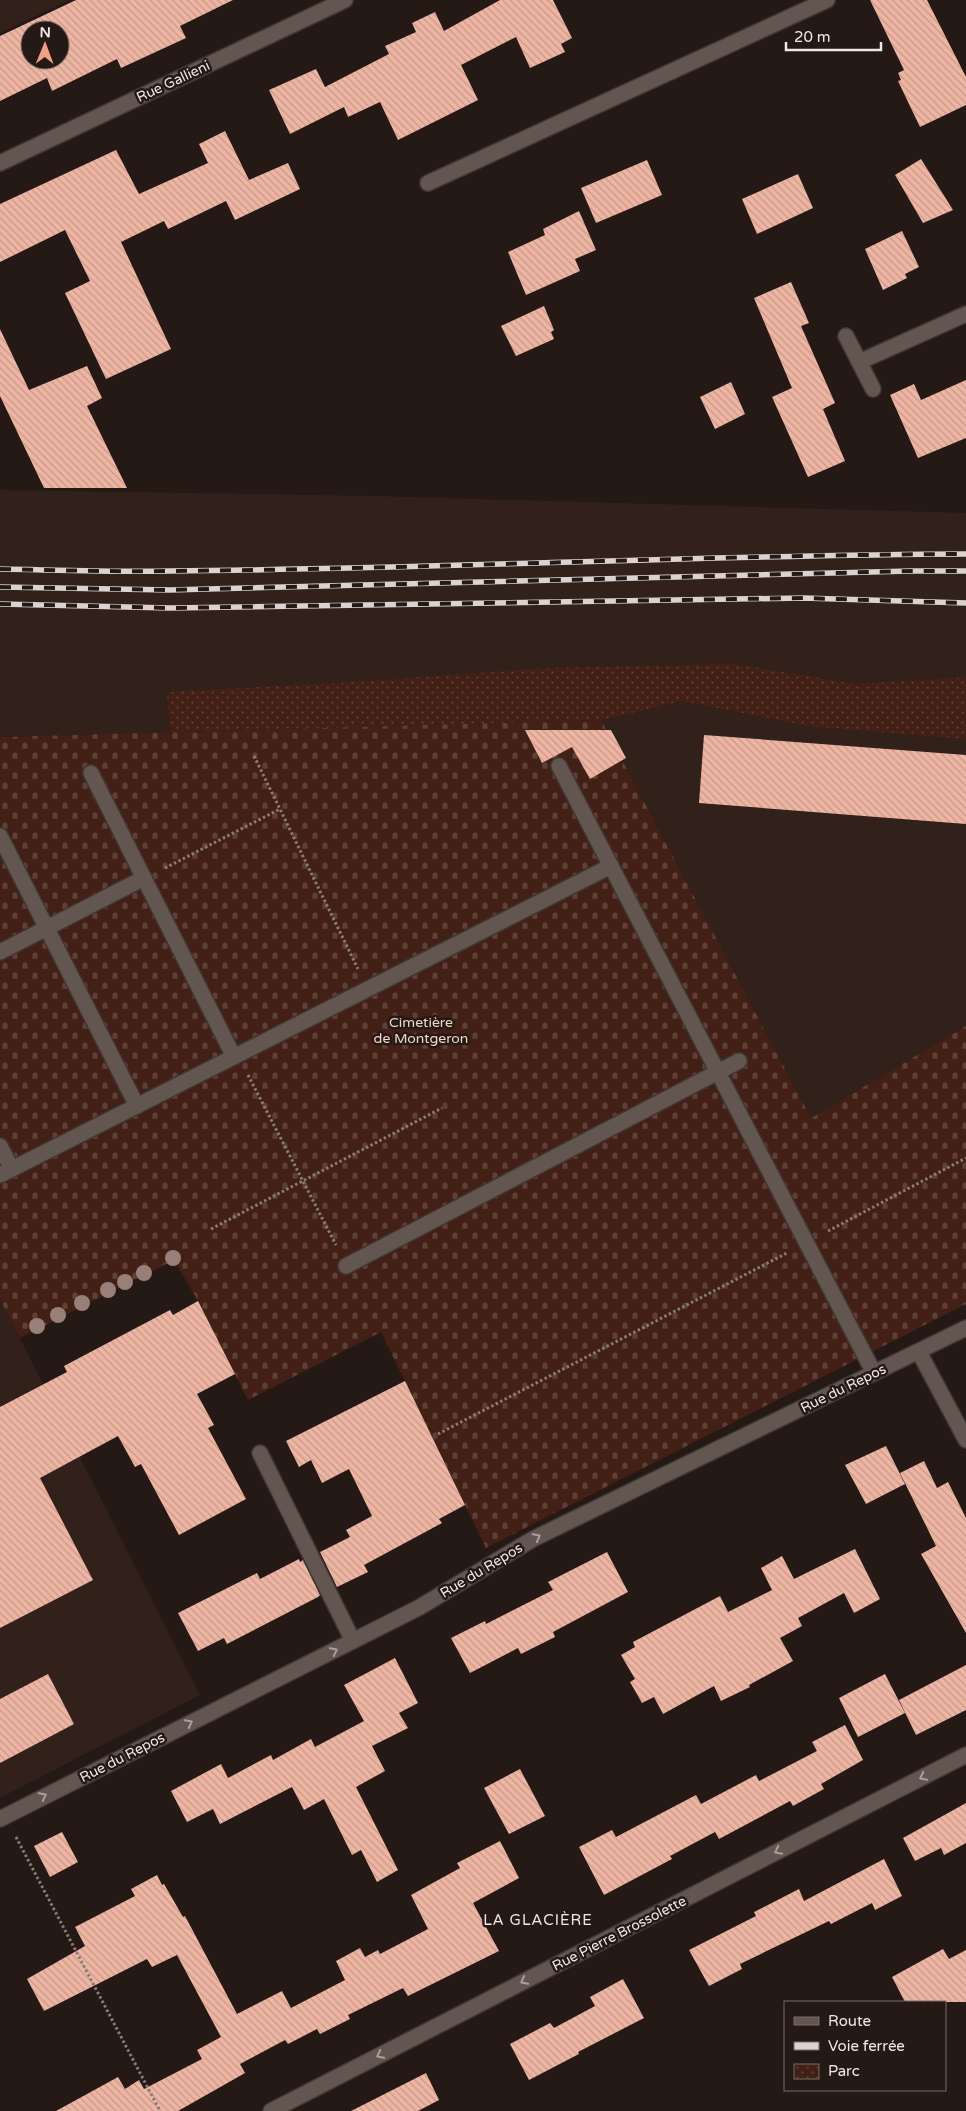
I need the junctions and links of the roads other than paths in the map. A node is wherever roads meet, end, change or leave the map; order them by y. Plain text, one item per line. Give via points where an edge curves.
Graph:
1 (345, 0) edge
2 (827, 0) edge
3 (0, 163) edge
4 (428, 183) dead end
5 (966, 314) edge
6 (846, 336) dead end
7 (859, 362) junction
8 (873, 389) dead end
9 (560, 766) dead end
10 (91, 773) dead end
11 (0, 836) edge
12 (611, 866) junction
13 (144, 878) junction
14 (47, 928) junction
15 (0, 952) edge
16 (234, 1057) junction
17 (740, 1061) dead end
18 (718, 1073) junction
19 (137, 1106) junction
20 (0, 1146) edge
21 (6, 1172) edge
22 (346, 1266) road end
23 (966, 1328) edge
24 (919, 1352) junction
25 (874, 1373) junction
26 (966, 1440) edge
27 (260, 1453) dead end
28 (353, 1641) junction
29 (966, 1755) edge
30 (0, 1819) edge
31 (271, 2111) edge

1 - 3 street, Rue Gallieni
2 - 4 street
5 - 7 street
6 - 7 street
7 - 8 street
9 - 12 street
10 - 13 street
11 - 14 street
12 - 16 street
12 - 18 street
13 - 14 street
13 - 16 street
14 - 15 street
14 - 19 street
16 - 19 street
17 - 18 street
18 - 22 street
18 - 25 street
19 - 21 street
20 - 21 street
23 - 24 street, Rue du Repos
24 - 25 street, Rue du Repos
24 - 26 street
28 -> 25 street, Rue du Repos via 420,1607 533,1539
27 - 28 street
30 -> 28 street, Rue du Repos
29 -> 31 street, Rue Pierre Brossolette

